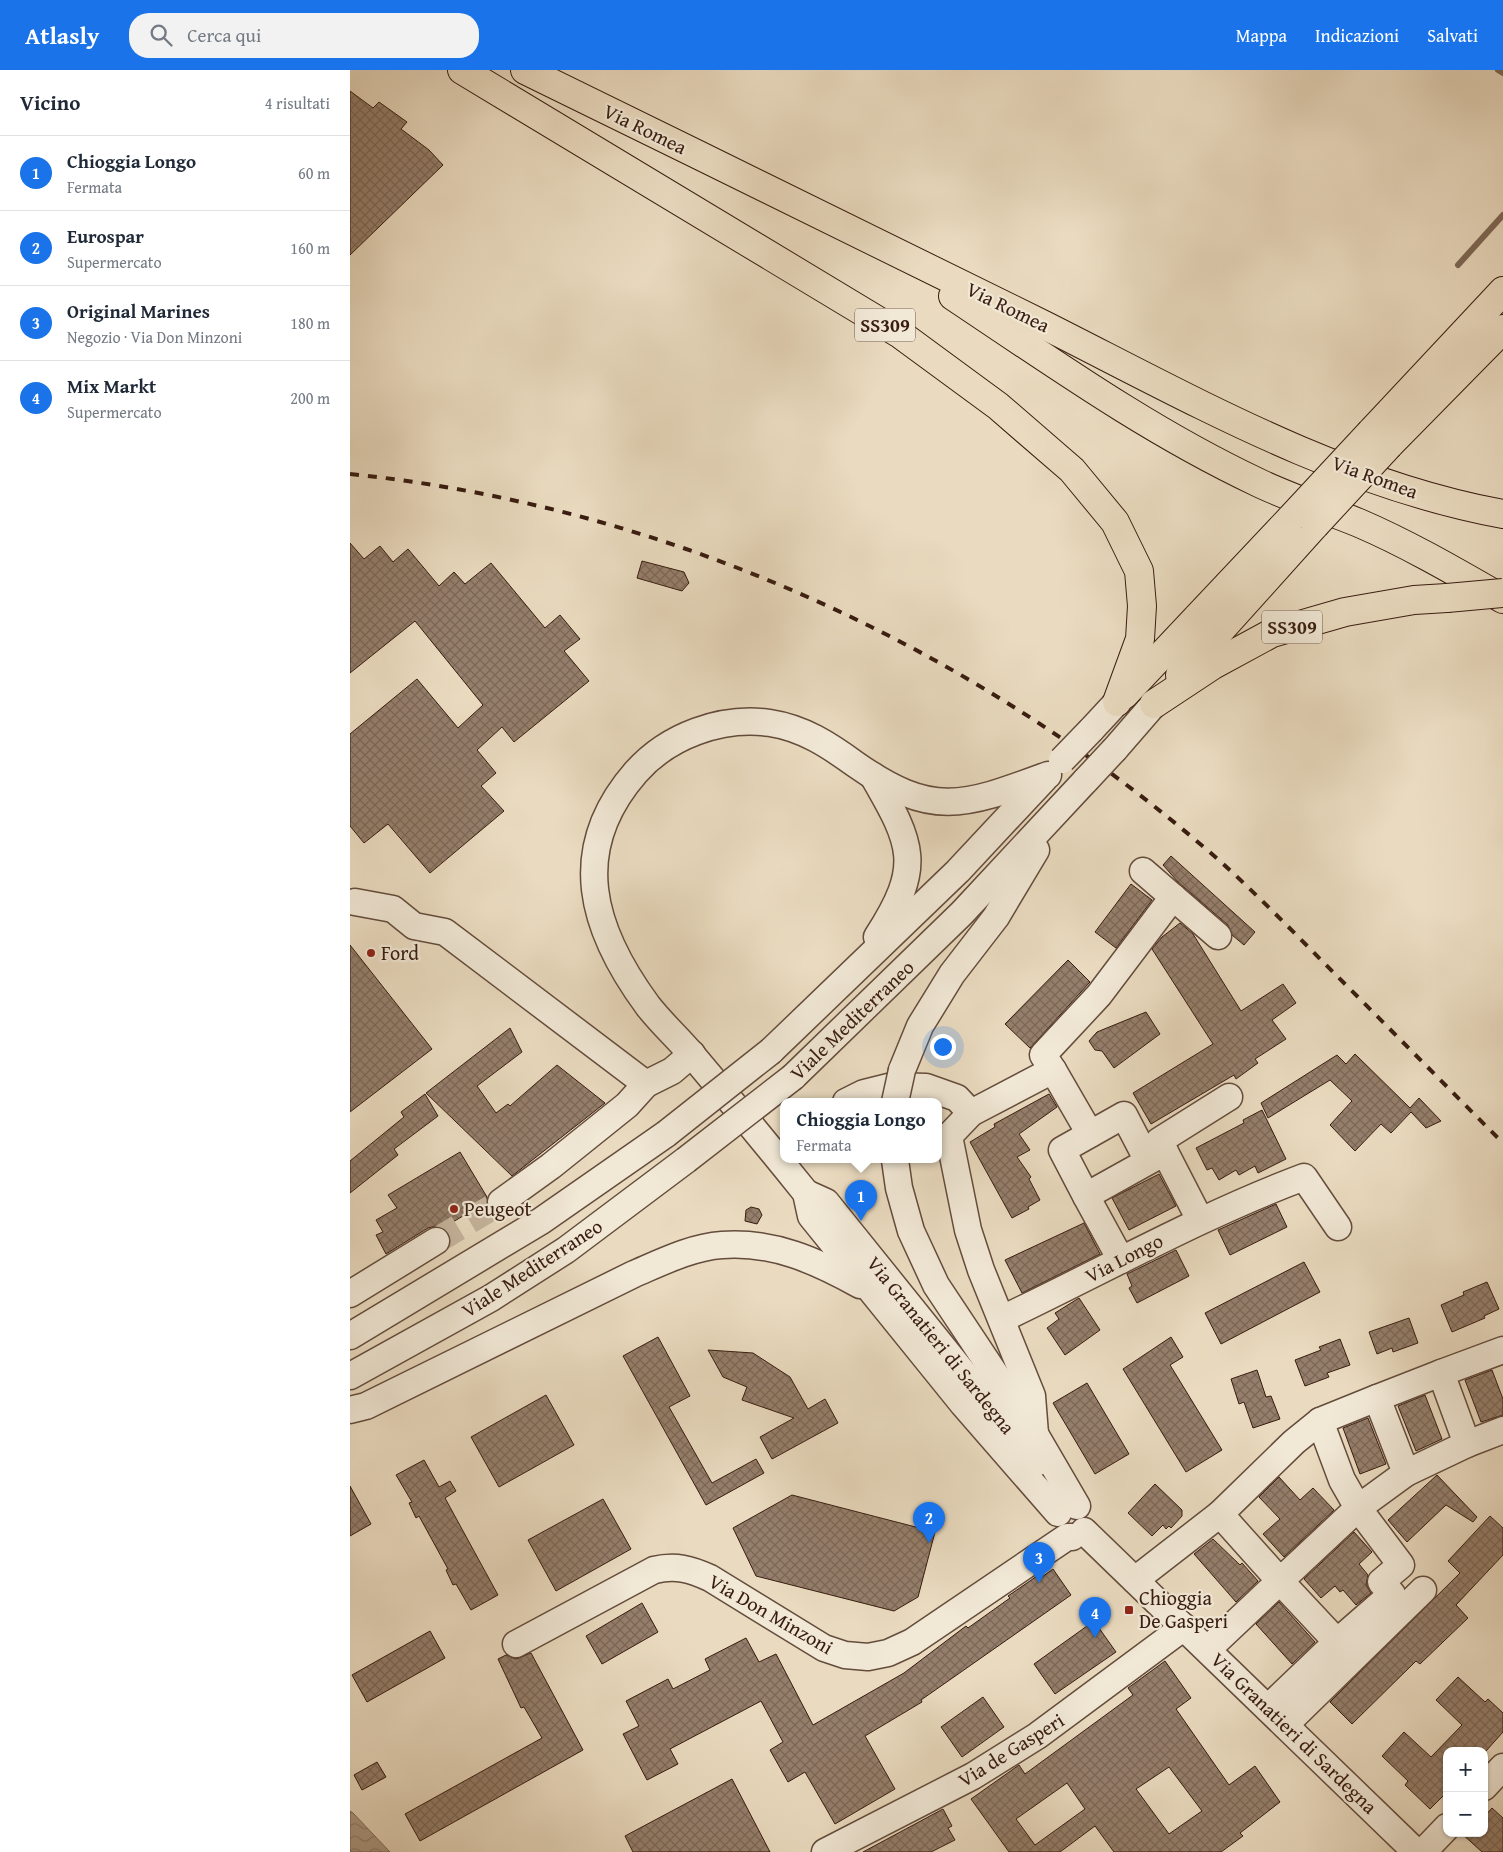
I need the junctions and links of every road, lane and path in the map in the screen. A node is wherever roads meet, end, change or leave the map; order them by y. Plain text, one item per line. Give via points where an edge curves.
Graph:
1 (462, 70) edge
2 (525, 70) edge
3 (853, 230) junction
4 (1503, 291) edge
5 (1503, 328) edge
6 (1380, 439) junction
7 (1503, 514) edge
8 (1303, 522) junction
9 (1503, 593) edge
10 (1503, 599) edge
11 (1117, 702) junction
12 (1154, 704) junction
13 (1055, 768) junction
14 (873, 776) junction
15 (1064, 804) junction
16 (1143, 871) dead end
17 (1173, 897) junction
18 (355, 902) dead end
19 (1218, 936) dead end
20 (854, 973) junction
21 (692, 1054) junction
22 (1053, 1070) junction
23 (646, 1084) junction
24 (1229, 1097) dead end
25 (854, 1098) edge
26 (896, 1098) edge
27 (971, 1113) junction
28 (1090, 1134) junction
29 (780, 1157) edge
30 (1157, 1157) junction
31 (784, 1163) edge
32 (896, 1163) edge
33 (806, 1193) junction
34 (1086, 1196) junction
35 (501, 1202) tunnel mouth
36 (1200, 1220) junction
37 (1338, 1227) dead end
38 (436, 1242) tunnel mouth
39 (1121, 1260) junction
40 (936, 1285) junction
41 (350, 1294) edge
42 (876, 1294) junction
43 (1002, 1319) junction
44 (350, 1336) edge
45 (1503, 1350) edge
46 (1441, 1373) junction
47 (350, 1376) edge
48 (1377, 1398) junction
49 (350, 1410) edge
50 (1320, 1421) junction
51 (1503, 1430) edge
52 (1035, 1434) junction
53 (1467, 1444) junction
54 (1406, 1473) junction
55 (1358, 1508) junction
56 (1220, 1514) junction
57 (1072, 1519) junction
58 (1135, 1580) junction
59 (1280, 1581) junction
60 (1423, 1590) dead end
61 (1184, 1627) junction
62 (1337, 1642) junction
63 (516, 1644) dead end
64 (1208, 1649) junction
65 (1277, 1716) junction
66 (1503, 1767) edge
67 (1488, 1783) edge
68 (1443, 1831) edge
69 (825, 1852) edge
70 (1416, 1852) edge
71 (1423, 1852) edge

1 - 11 main road, SS309 via 900,334 998,406 1072,470 1115,522 1139,570 1140,639
2 - 3 main road, Via Romea
3 - 7 main road, Via Romea via 1271,438 1404,490
3 - 10 main road via 1122,408 1186,445 1258,483 1360,524 1455,571
4 - 6 main road, SS309
5 - 6 main road, SS309
6 - 8 main road, SS309, bridge
8 - 11 main road, SS309
8 - 12 main road, SS309
9 - 12 main road, SS309, bridge via 1414,600 1345,612 1272,633
11 - 13 street, Viale Mediterraneo, bridge
12 - 15 street, Viale Mediterraneo, bridge
13 - 14 street, Via Granatieri di Sardegna via 999,793 966,802 935,802 917,798
13 - 20 street, Viale Mediterraneo via 958,871
14 - 20 street via 905,837 908,857 906,878 895,910
14 - 21 street, Via Granatieri di Sardegna via 827,744 798,729 769,723 738,722 696,731 664,748 641,766 618,793 604,820 597,845 593,875 597,905 618,961 649,1008
15 - 26 street, bridge via 996,917 952,974 920,1026 902,1070
15 - 47 street, Viale Mediterraneo, bridge via 962,913 793,1077 566,1250 491,1298
16 - 17 street
17 - 19 street
17 - 22 street via 1099,995 1044,1055
18 - 23 street via 393,909 414,926 445,932
20 - 44 street, Viale Mediterraneo, bridge via 771,1051 666,1134 540,1221
21 - 23 street via 672,1071
21 - 29 street, Via Granatieri di Sardegna
22 - 27 street
22 - 28 street
23 - 35 street via 619,1111
24 - 30 street via 1159,1141
25 - 27 street via 892,1086 926,1087 957,1098
27 - 43 street via 949,1136 968,1230
28 - 30 street via 1124,1115
28 - 34 street via 1062,1150
30 - 34 street
30 - 36 street
31 - 33 street, Via Granatieri di Sardegna
32 - 40 street via 911,1231
33 - 42 street, Via Granatieri di Sardegna via 812,1216
33 - 57 street, Via Granatieri di Sardegna via 826,1202 954,1360
34 - 39 street
36 - 37 street, Via Longo via 1304,1177
36 - 39 street, Via Longo
38 - 41 street
39 - 43 street, Via Longo
40 - 43 street via 961,1305
40 - 52 street
42 - 49 street via 802,1256 749,1245 720,1245 677,1256 634,1274 366,1406
42 - 57 street, Via Granatieri di Sardegna via 963,1404
43 - 52 street via 1032,1396
45 - 46 street
46 - 48 street
46 - 53 street
48 - 50 street
48 - 54 street
50 - 55 street via 1342,1480
50 - 56 street
51 - 53 street
52 - 57 street
53 - 54 street
54 - 55 street
55 - 59 street
55 - 62 street via 1401,1565 1381,1582 1392,1594
56 - 58 street
56 - 59 street
57 - 58 street, Via Granatieri di Sardegna
57 - 63 street, Via Don Minzoni via 1067,1537 912,1642 888,1653 868,1657 845,1655 824,1648 710,1578 690,1569 670,1566 654,1570
58 - 61 street, Via Granatieri di Sardegna
59 - 62 street
59 - 64 street
60 - 65 street
61 - 64 street, Via Granatieri di Sardegna
61 - 69 street, Via de Gasperi via 1037,1736 973,1776
62 - 65 street
64 - 65 street, Via Granatieri di Sardegna
65 - 70 street, Via Granatieri di Sardegna
66 - 67 street
68 - 71 street

